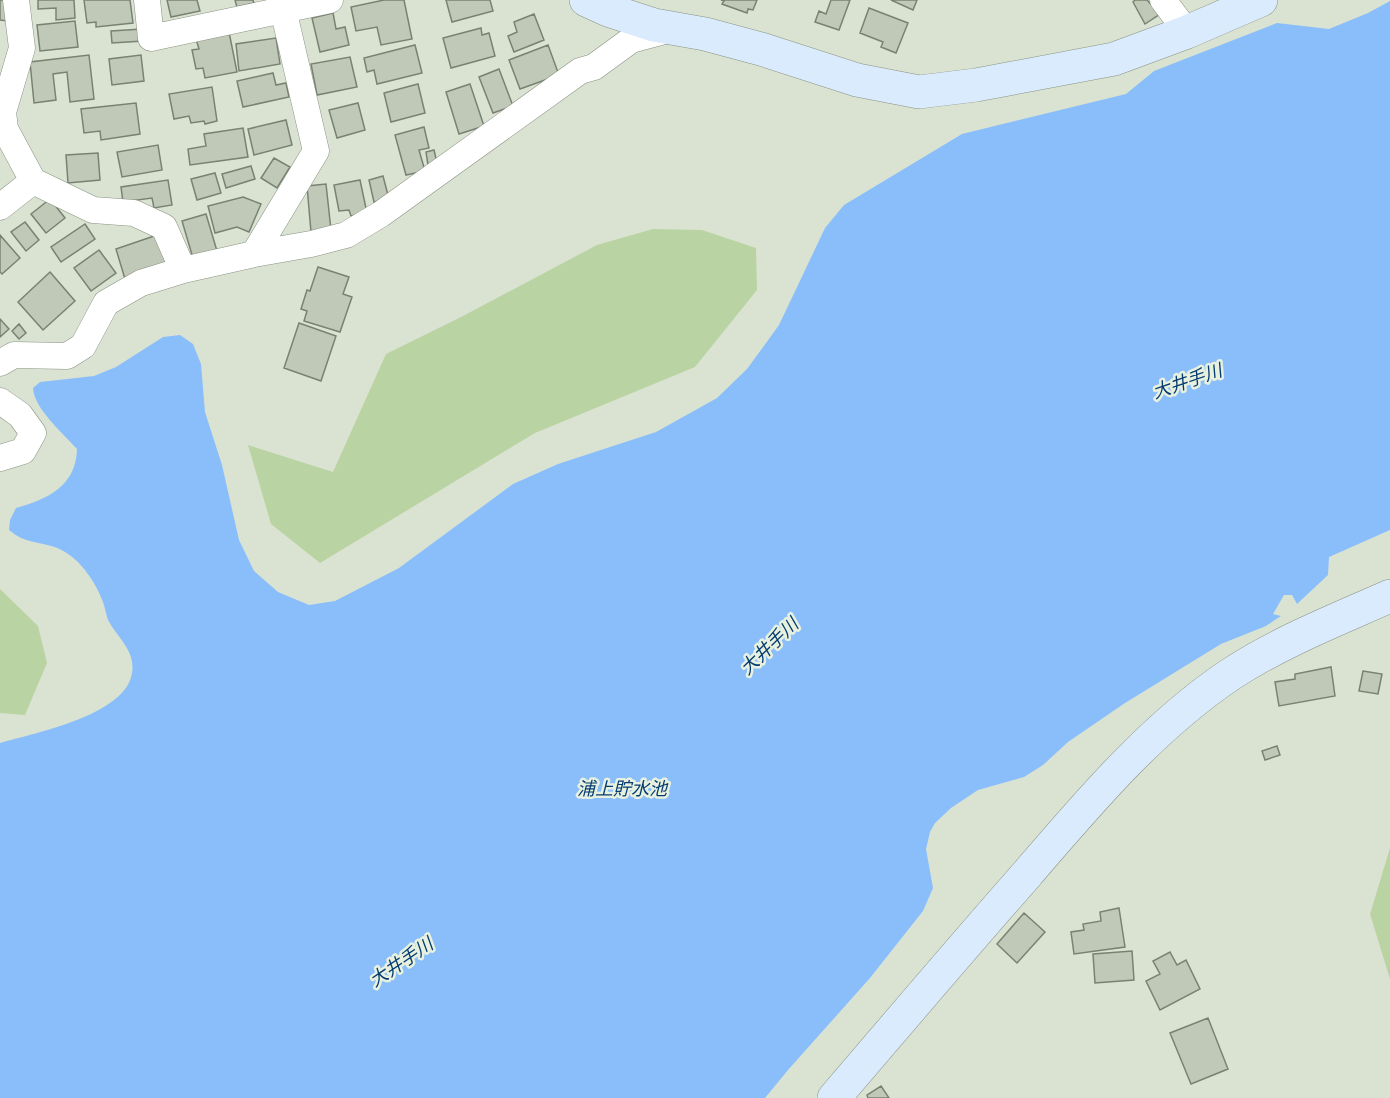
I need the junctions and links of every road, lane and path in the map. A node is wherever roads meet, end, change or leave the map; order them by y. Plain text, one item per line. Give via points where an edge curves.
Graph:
1 (16, 0) edge
2 (147, 0) edge
3 (330, 0) edge
4 (586, 0) edge
5 (1163, 0) edge
6 (1261, 0) edge
7 (283, 9) junction
8 (657, 18) edge
9 (1187, 32) junction
10 (2, 111) edge
11 (33, 180) junction
12 (0, 207) edge
13 (254, 254) junction
14 (183, 270) junction
15 (0, 363) edge
16 (0, 401) edge
17 (0, 458) edge
18 (1390, 596) edge
19 (834, 1098) edge

1 - 10 street via 22,48
2 - 7 street via 151,38
3 - 7 street
4 - 8 street via 608,10
5 - 9 street
6 - 9 street
7 - 13 street via 316,152
8 - 9 street via 857,80 919,92 1114,59
8 - 13 street via 594,67 580,71 346,235
10 - 11 street via 5,129
11 - 12 street
11 - 14 street via 93,210 134,213 164,227
13 - 14 street
14 - 15 street via 141,283 106,303 83,346 68,356 14,355
16 - 17 street via 20,415 33,433 23,452
18 - 19 street via 1305,633 1231,674 1175,717 1066,829

